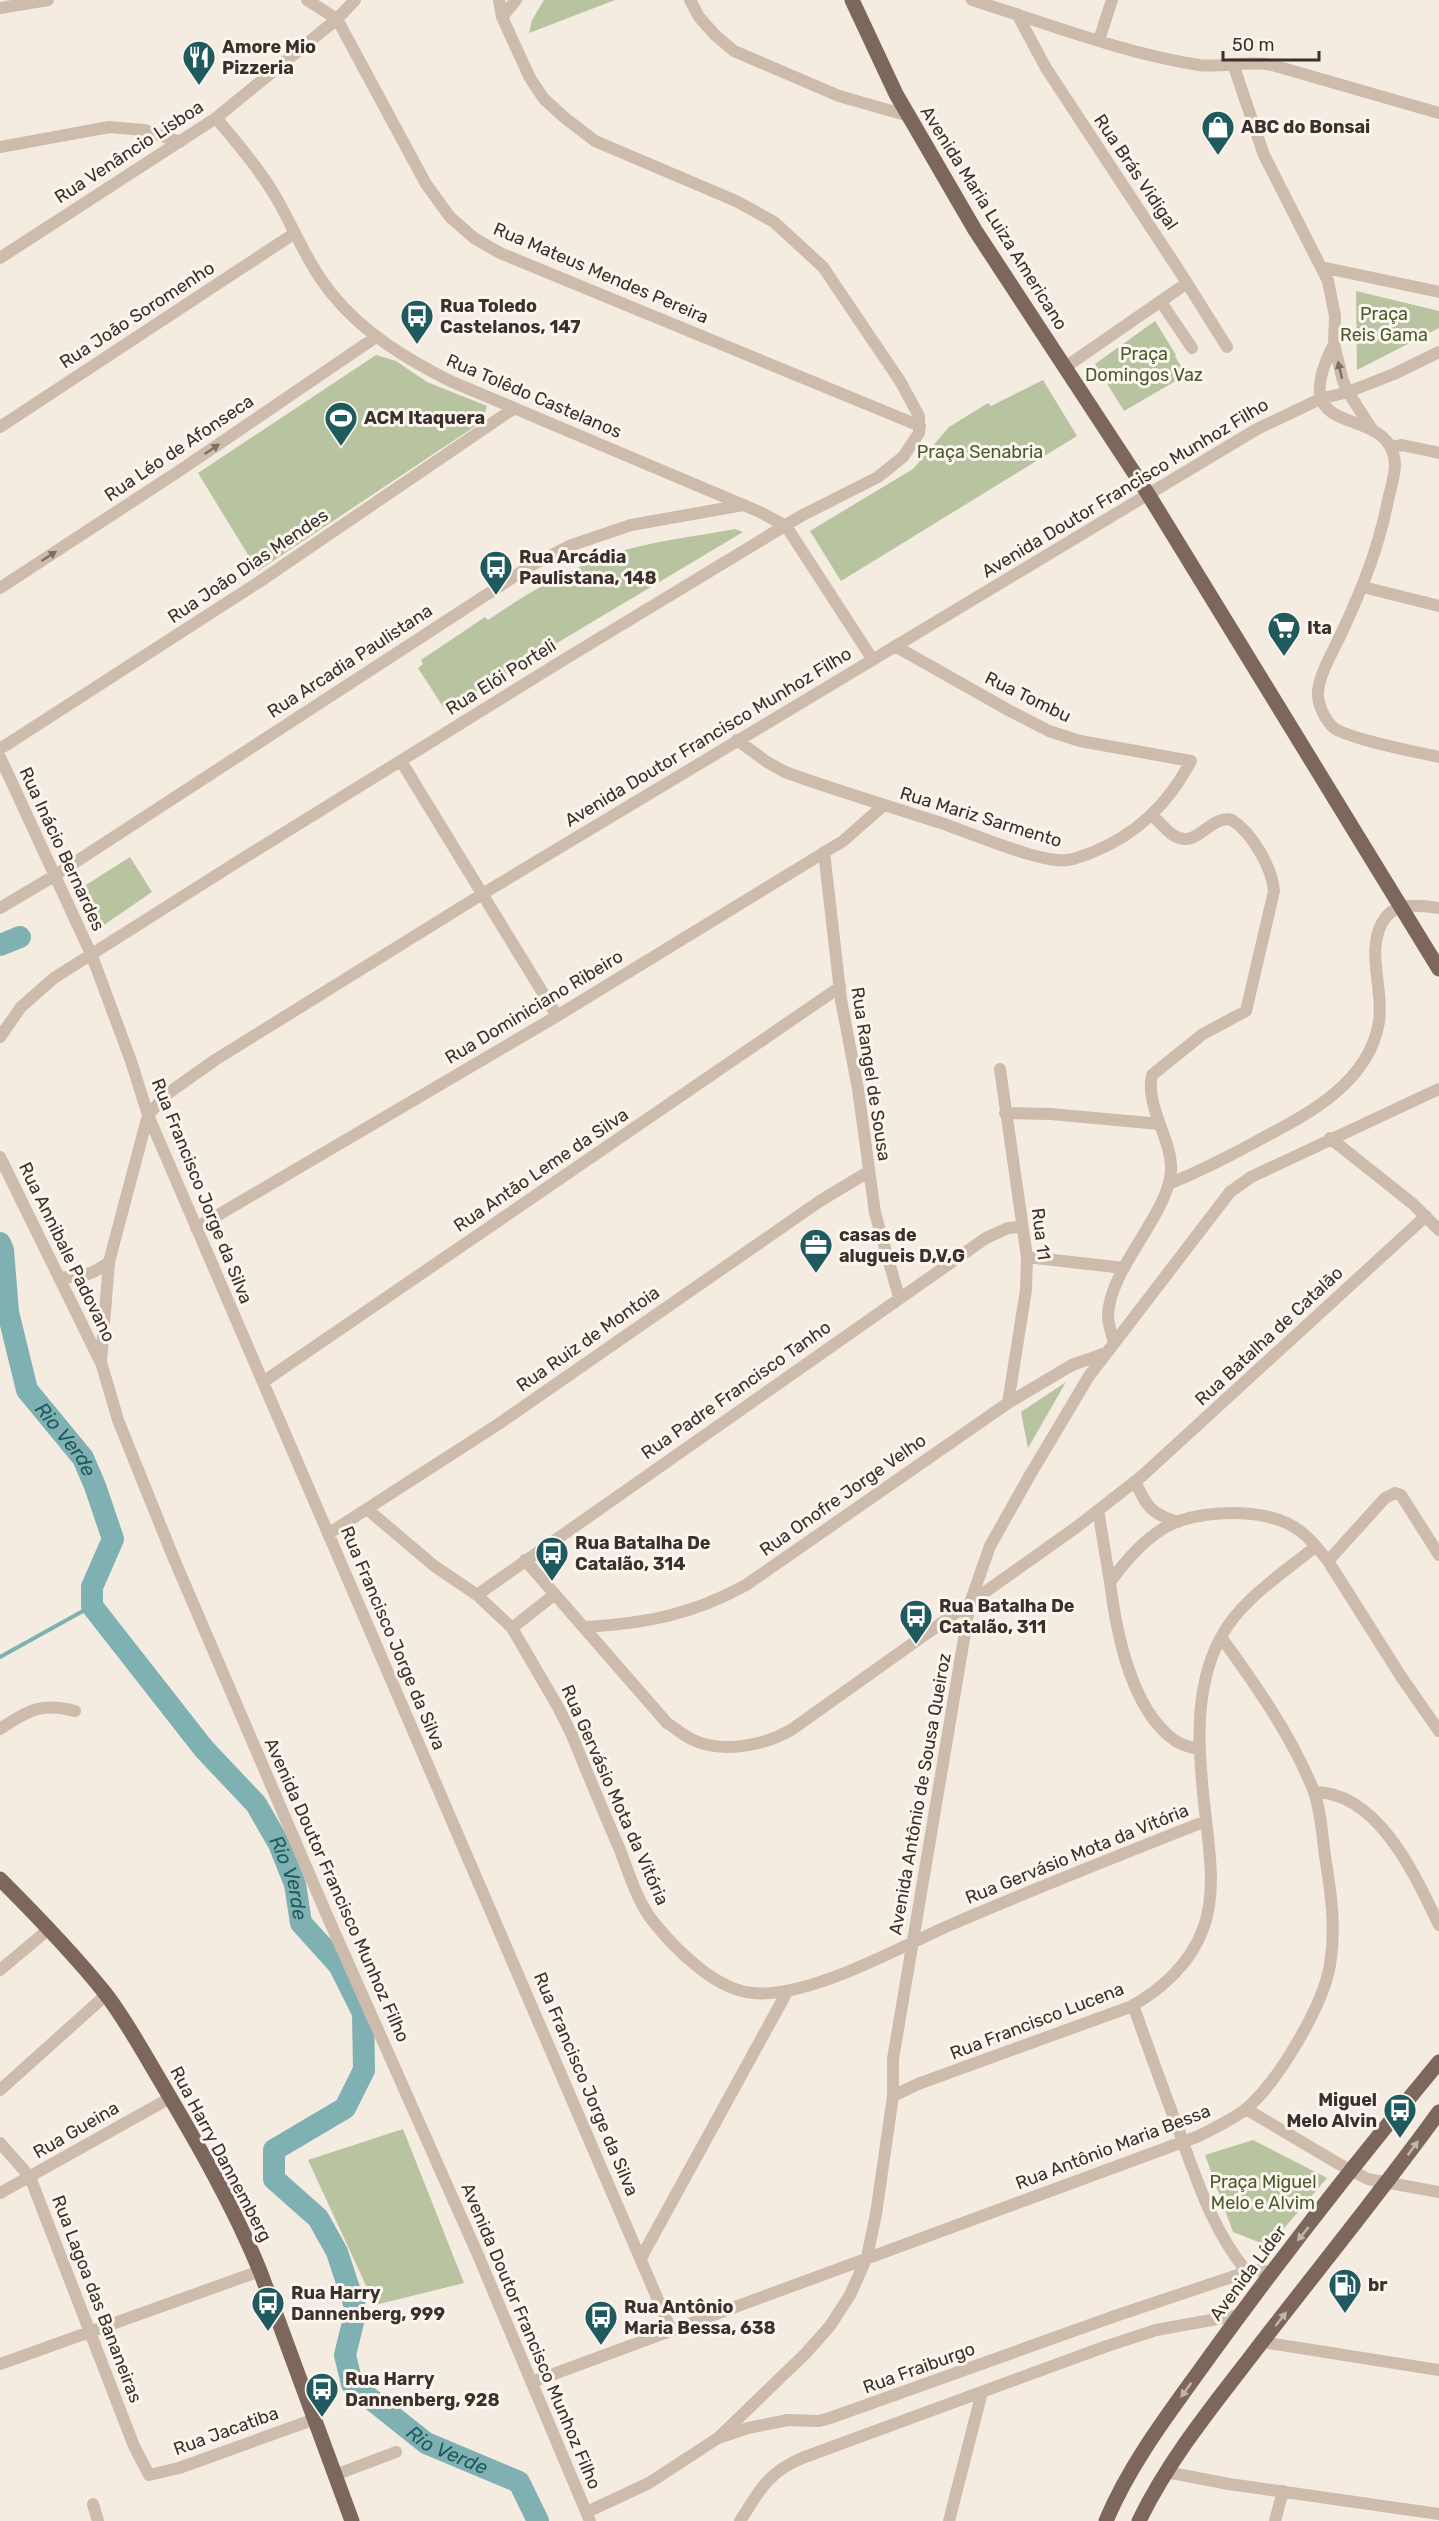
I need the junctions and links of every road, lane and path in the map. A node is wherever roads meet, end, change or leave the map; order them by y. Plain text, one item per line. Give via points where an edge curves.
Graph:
1 (48, 0) edge
2 (307, 0) edge
3 (355, 0) edge
4 (499, 0) edge
5 (516, 0) edge
6 (690, 0) edge
7 (852, 0) edge
8 (972, 0) edge
9 (1112, 0) edge
10 (0, 8) edge
11 (1017, 14) junction
12 (502, 17) junction
13 (337, 19) junction
14 (1099, 40) junction
15 (1233, 64) junction
16 (896, 94) junction
17 (872, 105) junction
18 (1439, 113) edge
19 (909, 116) junction
20 (216, 118) junction
21 (180, 142) junction
22 (0, 147) edge
23 (295, 233) junction
24 (0, 258) edge
25 (1322, 267) junction
26 (1187, 283) junction
27 (1439, 292) edge
28 (1161, 302) junction
29 (376, 337) junction
30 (1334, 344) junction
31 (1227, 347) dead end
32 (1192, 348) dead end
33 (1439, 352) edge
34 (1064, 368) junction
35 (1348, 392) junction
36 (1320, 399) junction
37 (513, 409) junction
38 (920, 426) junction
39 (0, 427) edge
40 (1373, 430) junction
41 (1391, 447) junction
42 (1439, 453) edge
43 (1148, 495) junction
44 (744, 505) junction
45 (786, 526) junction
46 (1363, 587) junction
47 (0, 588) edge
48 (1439, 606) edge
49 (895, 645) junction
50 (873, 660) junction
51 (736, 740) junction
52 (0, 749) edge
53 (0, 757) edge
54 (1439, 758) edge
55 (401, 761) junction
56 (1191, 761) joint
57 (883, 806) junction
58 (1153, 816) junction
59 (824, 852) junction
60 (54, 876) junction
61 (483, 892) junction
62 (1401, 907) junction
63 (0, 908) edge
64 (1439, 908) edge
65 (92, 956) junction
66 (1439, 969) edge
67 (840, 987) junction
68 (557, 1016) junction
69 (0, 1037) edge
70 (1000, 1069) dead end
71 (1439, 1089) edge
72 (1005, 1113) junction
73 (147, 1115) junction
74 (1160, 1124) junction
75 (1330, 1138) junction
76 (0, 1157) edge
77 (868, 1172) junction
78 (1169, 1184) junction
79 (1426, 1216) junction
80 (1022, 1227) junction
81 (196, 1228) junction
82 (1439, 1230) edge
83 (1027, 1257) junction
84 (109, 1262) junction
85 (1124, 1268) junction
86 (59, 1277) junction
87 (899, 1297) junction
88 (1114, 1342) junction
89 (1106, 1353) junction
90 (101, 1362) junction
91 (262, 1382) junction
92 (1008, 1403) junction
93 (1135, 1481) junction
94 (367, 1509) junction
95 (1098, 1510) junction
96 (1178, 1522) junction
97 (328, 1534) junction
98 (1316, 1546) junction
99 (1439, 1555) edge
100 (525, 1560) junction
101 (1328, 1561) junction
102 (1110, 1582) junction
103 (555, 1594) junction
104 (477, 1595) junction
105 (970, 1603) junction
106 (585, 1627) junction
107 (512, 1628) junction
108 (1221, 1637) junction
109 (75, 1712) dead end
110 (0, 1728) edge
111 (1439, 1731) edge
112 (1199, 1749) junction
113 (1314, 1792) junction
114 (1206, 1821) junction
115 (0, 1879) edge
116 (1439, 1926) edge
117 (49, 1929) junction
118 (912, 1943) junction
119 (0, 1970) edge
120 (787, 1992) junction
121 (106, 1995) junction
122 (1133, 2005) junction
123 (1439, 2062) edge
124 (0, 2090) edge
125 (892, 2096) junction
126 (170, 2098) junction
127 (1246, 2109) junction
128 (1439, 2112) edge
129 (1182, 2142) junction
130 (0, 2143) edge
131 (1352, 2172) junction
132 (30, 2177) junction
133 (1386, 2184) junction
134 (1439, 2192) edge
135 (0, 2193) edge
136 (867, 2257) junction
137 (642, 2258) junction
138 (260, 2271) junction
139 (1246, 2272) junction
140 (1272, 2272) junction
141 (1239, 2315) junction
142 (671, 2330) junction
143 (91, 2331) junction
144 (1262, 2342) junction
145 (0, 2364) edge
146 (1439, 2370) edge
147 (532, 2382) junction
148 (982, 2392) junction
149 (315, 2419) junction
150 (718, 2438) junction
151 (396, 2452) dead end
152 (1166, 2472) junction
153 (149, 2475) joint
154 (335, 2475) junction
155 (1283, 2491) junction
156 (93, 2504) dead end
157 (1439, 2514) edge
158 (588, 2516) edge
159 (98, 2521) edge
160 (352, 2521) edge
161 (740, 2521) edge
162 (950, 2521) edge
163 (1106, 2521) edge
164 (1139, 2521) edge
165 (1275, 2521) edge

1 - 10 street
2 - 13 street, Rua Mateus Mendes Pereira
3 - 13 street, Rua Venâncio Lisboa
4 - 12 street
5 - 12 street
6 - 17 street via 699,17 734,51 839,96
7 - 16 main road, Avenida Maria Luiza Americano
8 - 11 street
9 - 14 street
11 - 14 street
11 - 26 street, Rua Brás Vidigal via 1051,77
12 - 38 street via 544,99 595,141 736,201 774,222 801,245 823,267 900,381 919,416
13 - 20 street, Rua Venâncio Lisboa
13 - 38 street, Rua Mateus Mendes Pereira via 426,184 450,217 474,238 500,254
14 - 15 street via 1192,63
15 - 18 street via 1272,64
15 - 25 street via 1264,155
16 - 17 street
16 - 19 main road, Avenida Maria Luiza Americano
17 - 19 street
19 - 34 main road, Avenida Maria Luiza Americano via 975,230
20 - 21 street, Rua Venâncio Lisboa
20 - 23 street, Rua Tolêdo Castelanos via 262,176
21 - 22 street via 144,130 109,127
21 - 24 street, Rua Venâncio Lisboa
23 - 29 street, Rua Tolêdo Castelanos via 333,295
23 - 39 street, Rua João Soromenho
25 - 27 street
25 - 30 street via 1333,301
26 - 28 street
26 - 31 street, Rua Brás Vidigal
28 - 32 street
28 - 34 street
29 - 37 street, Rua Tolêdo Castelanos via 416,364
47 -> 29 street, Rua Léo de Afonseca
35 -> 30 street
30 - 36 street via 1318,384
33 - 35 street, Avenida Doutor Francisco Munhoz Filho
34 - 43 main road, Avenida Maria Luiza Americano
35 - 36 street, Avenida Doutor Francisco Munhoz Filho
35 - 40 street
36 - 40 street via 1342,418
36 - 43 street, Avenida Doutor Francisco Munhoz Filho via 1257,429
37 - 44 street, Rua Tolêdo Castelanos
37 - 52 street, Rua João Dias Mendes via 259,582
38 - 45 street, Rua Elói Porteli via 913,445 891,469
40 - 41 street
41 - 42 street via 1402,445
41 - 46 street via 1395,468 1381,532
43 - 49 street, Avenida Doutor Francisco Munhoz Filho
43 - 62 main road, Avenida Maria Luiza Americano
44 - 45 street, Rua Tolêdo Castelanos
44 - 60 street, Rua Arcadia Paulistana via 631,525 569,546 532,565
45 - 50 street
45 - 55 street, Rua Elói Porteli
46 - 48 street
46 - 54 street via 1318,691 1321,708 1328,721 1344,733
49 - 50 street, Avenida Doutor Francisco Munhoz Filho
49 - 56 street, Rua Tombu via 1049,731 1080,741
50 - 51 street, Avenida Doutor Francisco Munhoz Filho
51 - 57 street, Rua Mariz Sarmento via 785,772
51 - 61 street, Avenida Doutor Francisco Munhoz Filho
53 - 60 street, Rua Inácio Bernardes
55 - 61 street
55 - 65 street, Rua Elói Porteli
56 - 58 street, Rua Mariz Sarmento
57 - 58 street, Rua Mariz Sarmento via 1003,845 1065,860 1100,849
57 - 59 street, Rua Dominiciano Ribeiro
58 - 74 street via 1173,835 1185,840 1222,819 1232,820 1256,847 1274,891 1246,1011 1203,1034 1152,1075
59 - 67 street, Rua Rangel de Sousa
59 - 68 street, Rua Dominiciano Ribeiro
60 - 63 street, Rua Arcadia Paulistana
60 - 65 street, Rua Inácio Bernardes
61 - 68 street
61 - 73 street, Avenida Doutor Francisco Munhoz Filho via 215,1060
62 - 64 street
62 - 66 main road, Avenida Maria Luiza Americano
62 - 78 street via 1391,911 1380,926 1376,962 1379,1023 1365,1058 1349,1080 1301,1119
65 - 69 street via 31,997
65 - 73 street, Rua Francisco Jorge da Silva
67 - 77 street, Rua Rangel de Sousa
67 - 91 street, Rua Antão Leme da Silva
68 - 81 street, Rua Dominiciano Ribeiro
70 - 72 street, Rua 11
71 - 75 street, Avenida Antônio de Sousa Queiroz
72 - 74 street
72 - 80 street, Rua 11
73 - 81 street, Rua Francisco Jorge da Silva
73 - 84 street, Avenida Doutor Francisco Munhoz Filho
74 - 78 street via 1171,1160
75 - 79 street
75 - 88 street, Avenida Antônio de Sousa Queiroz via 1236,1186
76 - 86 street, Rua Annibale Padovano
77 - 87 street, Rua Rangel de Sousa via 881,1239
77 - 94 street, Rua Ruiz de Montoia
78 - 85 street
79 - 82 street
79 - 93 street, Rua Batalha de Catalão
80 - 83 street, Rua 11
80 - 87 street, Rua Padre Francisco Tanho via 1008,1228 986,1238
81 - 91 street, Rua Francisco Jorge da Silva
83 - 85 street
83 - 92 street, Rua 11 via 1026,1290
84 - 86 street via 85,1276
84 - 90 street, Avenida Doutor Francisco Munhoz Filho
85 - 88 street via 1110,1300 1108,1316
86 - 90 street, Rua Annibale Padovano
87 - 100 street, Rua Padre Francisco Tanho
88 - 89 street, Avenida Antônio de Sousa Queiroz
89 - 92 street, Rua Onofre Jorge Velho via 1072,1365
89 - 105 street, Avenida Antônio de Sousa Queiroz via 990,1546
90 - 147 street, Avenida Doutor Francisco Munhoz Filho via 118,1420 170,1549
91 - 97 street, Rua Francisco Jorge da Silva
92 - 106 street, Rua Onofre Jorge Velho via 721,1599 678,1614
93 - 95 street, Rua Batalha de Catalão
93 - 96 street via 1151,1510
94 - 97 street, Rua Ruiz de Montoia
94 - 104 street, Rua Gervásio Mota da Vitória via 433,1565
95 - 102 street
95 - 105 street, Rua Batalha de Catalão
96 - 98 street via 1253,1514 1274,1518 1299,1530
96 - 102 street via 1137,1551
97 - 137 street, Rua Francisco Jorge da Silva
98 - 101 street
98 - 108 street, Rua Francisco Lucena via 1262,1590
99 - 101 street via 1401,1495 1395,1493 1385,1498
100 - 103 street, Rua Batalha de Catalão
100 - 104 street, Rua Padre Francisco Tanho
101 - 111 street
102 - 112 street via 1123,1651 1149,1712 1175,1741
103 - 106 street, Rua Batalha de Catalão
103 - 107 street
104 - 107 street, Rua Gervásio Mota da Vitória
105 - 106 street, Rua Batalha de Catalão via 790,1730 750,1746 704,1743 667,1723
105 - 118 street, Avenida Antônio de Sousa Queiroz
107 - 120 street, Rua Gervásio Mota da Vitória via 571,1732 650,1917 695,1965 728,1986 750,1993
108 - 112 street, Rua Francisco Lucena via 1207,1675
108 - 113 street, Rua Antônio Maria Bessa via 1290,1742
109 - 110 street via 50,1706 39,1708
112 - 114 street, Rua Francisco Lucena
113 - 116 street via 1345,1797 1374,1821 1407,1864
113 - 127 street, Rua Antônio Maria Bessa via 1330,1892 1330,1966 1308,2024
114 - 118 street, Rua Gervásio Mota da Vitória
114 - 122 street, Rua Francisco Lucena via 1210,1899 1204,1928 1192,1952 1170,1977
115 - 117 main road, Rua Harry Dannemberg
117 - 119 street
117 - 121 main road, Rua Harry Dannemberg
118 - 120 street, Rua Gervásio Mota da Vitória
118 - 125 street, Avenida Antônio de Sousa Queiroz via 893,2059
120 - 137 street
121 - 124 street
121 - 126 main road, Rua Harry Dannemberg
122 - 125 street, Rua Francisco Lucena
122 - 129 street
123 - 131 main road, Avenida Líder
125 - 136 street, Avenida Antônio de Sousa Queiroz
126 - 132 street, Rua Gueina
126 - 138 main road, Rua Harry Dannemberg via 235,2215
127 - 129 street, Rua Antônio Maria Bessa
127 - 131 street
133 -> 128 main road
129 - 136 street, Rua Antônio Maria Bessa
129 - 139 street via 1216,2227
130 - 132 street, Rua Lagoa das Bananeiras
131 - 133 street
131 -> 140 main road, Avenida Líder
132 - 135 street, Rua Gueina
132 - 143 street, Rua Lagoa das Bananeiras
133 - 134 street
144 -> 133 main road
136 - 142 street, Rua Antônio Maria Bessa
136 - 150 street, Avenida Antônio de Sousa Queiroz via 830,2326
137 - 142 street, Rua Francisco Jorge da Silva
138 - 143 street
138 - 149 main road, Rua Harry Dannemberg
139 - 140 street, Rua Fraiburgo
139 - 150 street, Rua Fraiburgo via 830,2418 788,2420
140 - 141 main road, Avenida Líder
141 - 148 street via 1156,2330
141 -> 163 main road, Avenida Líder via 1141,2456
142 - 147 street, Rua Antônio Maria Bessa
143 - 145 street
143 - 153 street, Rua Lagoa das Bananeiras via 134,2446
144 - 146 street
144 - 152 main road
147 - 158 street, Avenida Doutor Francisco Munhoz Filho
148 - 161 street via 782,2466 762,2487
148 - 162 street
149 - 153 street, Rua Jacatiba
149 - 154 main road, Rua Harry Dannemberg
150 - 158 street, Rua Fraiburgo via 649,2483
151 - 154 street
152 - 155 street
152 - 164 main road
154 - 160 main road, Rua Harry Dannemberg
155 - 157 street
155 - 165 street
156 - 159 street

